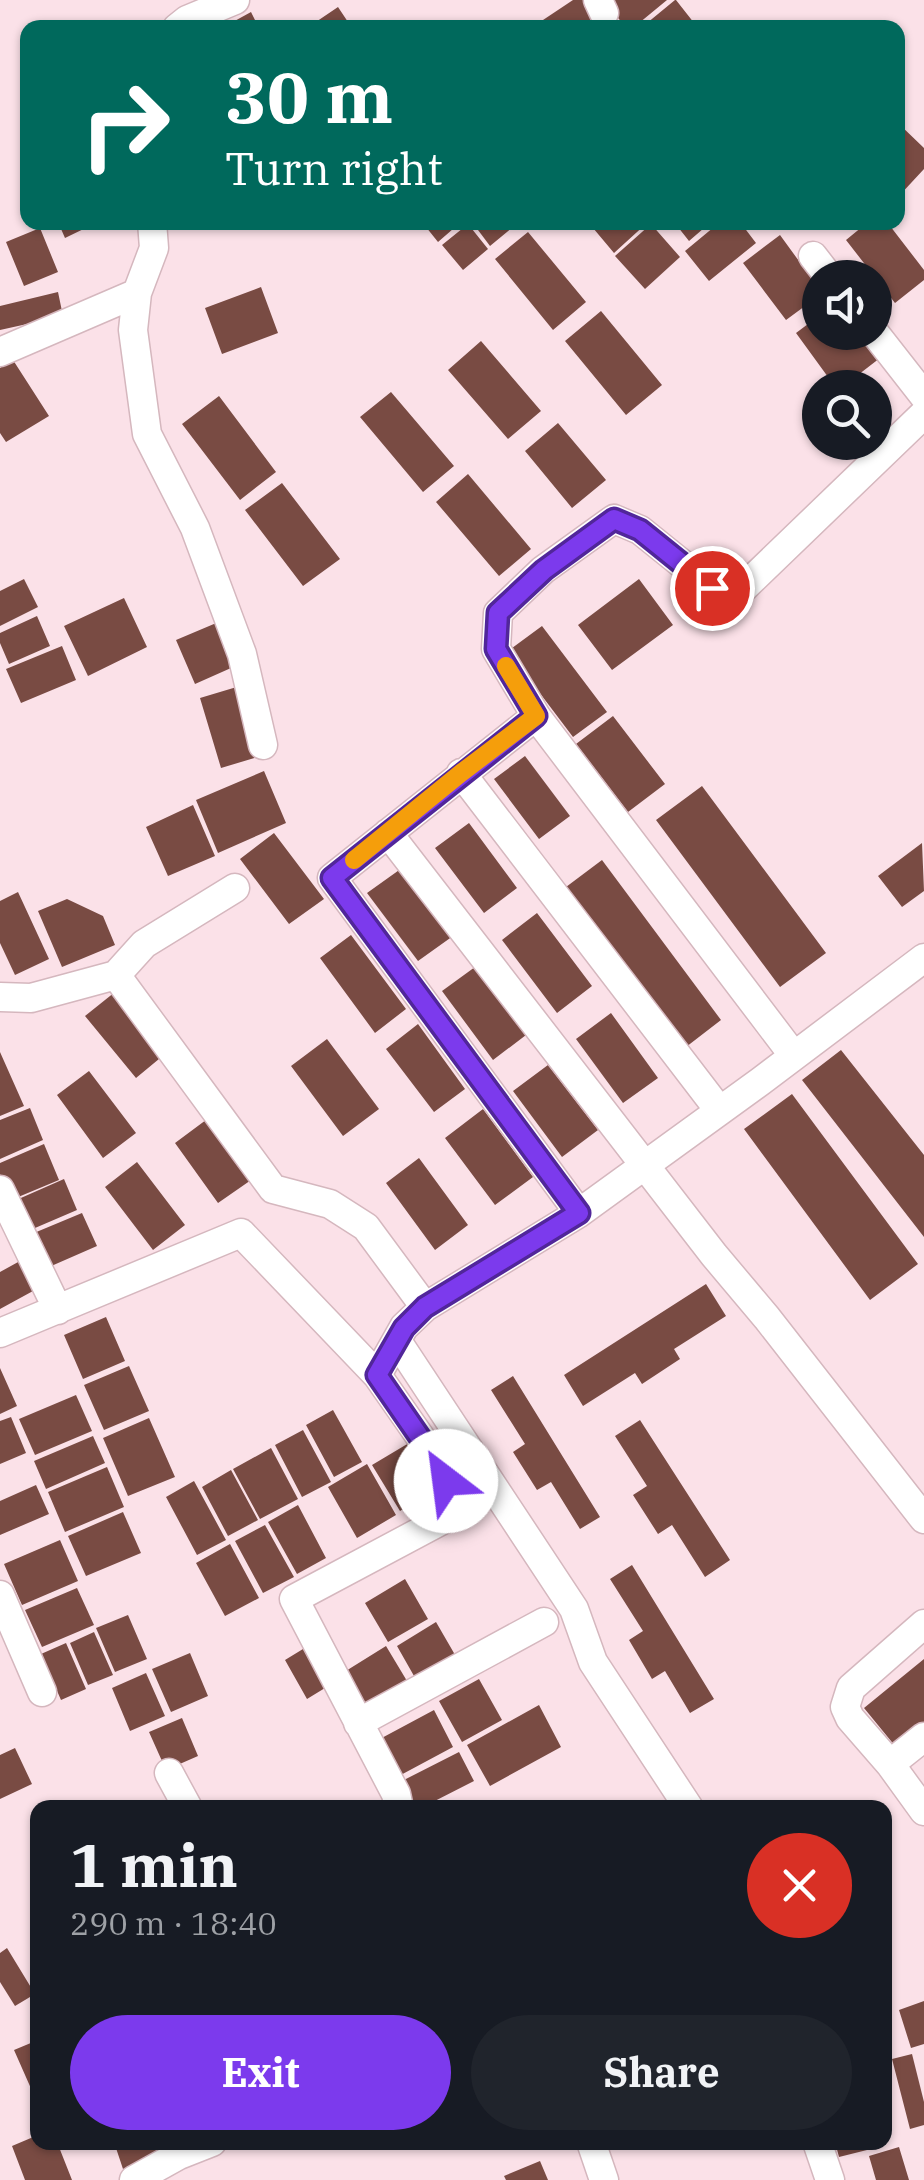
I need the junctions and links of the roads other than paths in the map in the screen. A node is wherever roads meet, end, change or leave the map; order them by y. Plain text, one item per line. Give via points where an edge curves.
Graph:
1 (234, 0) edge
2 (186, 20) edge
3 (153, 230) edge
4 (137, 293) junction
5 (888, 350) edge
6 (0, 352) edge
7 (924, 396) edge
8 (924, 414) edge
9 (536, 716) junction
10 (263, 745) dead end
11 (461, 773) junction
12 (388, 834) junction
13 (236, 888) dead end
14 (924, 958) edge
15 (116, 975) junction
16 (0, 997) edge
17 (794, 1056) junction
18 (718, 1110) junction
19 (645, 1165) junction
20 (0, 1190) edge
21 (579, 1213) junction
22 (425, 1307) junction
23 (58, 1310) junction
24 (0, 1334) edge
25 (397, 1341) junction
26 (377, 1375) junction
27 (924, 1519) edge
28 (0, 1595) edge
29 (544, 1622) dead end
30 (924, 1624) edge
31 (42, 1692) dead end
32 (358, 1723) junction
33 (924, 1736) edge
34 (890, 1764) junction
35 (169, 1773) dead end
36 (184, 1800) edge
37 (397, 1800) edge
38 (684, 1800) edge
39 (924, 1812) edge
40 (176, 2150) edge
41 (594, 2150) edge
42 (819, 2150) edge
43 (135, 2180) edge
44 (604, 2180) edge
45 (830, 2180) edge

1 - 2 street
3 - 4 street via 154,248
4 - 6 street
4 - 10 street via 134,330 146,434 195,528 242,654
5 - 7 street
8 - 9 street via 736,596 712,588 640,530 614,519 544,570 498,613 496,631 496,649
9 - 11 street
9 - 17 street
11 - 12 street
11 - 18 street
12 - 19 street
12 - 21 street via 332,878
13 - 15 street via 144,944
14 - 17 street
15 - 16 street via 31,998
15 - 22 street via 272,1189 330,1204 366,1227
17 - 18 street
18 - 19 street
19 - 21 street
19 - 27 street
20 - 23 street
21 - 22 street
22 - 25 street
23 - 24 street
23 - 26 street via 240,1233
25 - 26 street
25 - 38 street via 574,1608 593,1662
26 - 32 street via 461,1510 294,1599
28 - 31 street
29 - 32 street
30 - 34 street via 851,1688 846,1707
32 - 37 street
33 - 34 street
34 - 39 street
35 - 36 street
40 - 43 street
41 - 44 street
42 - 45 street

